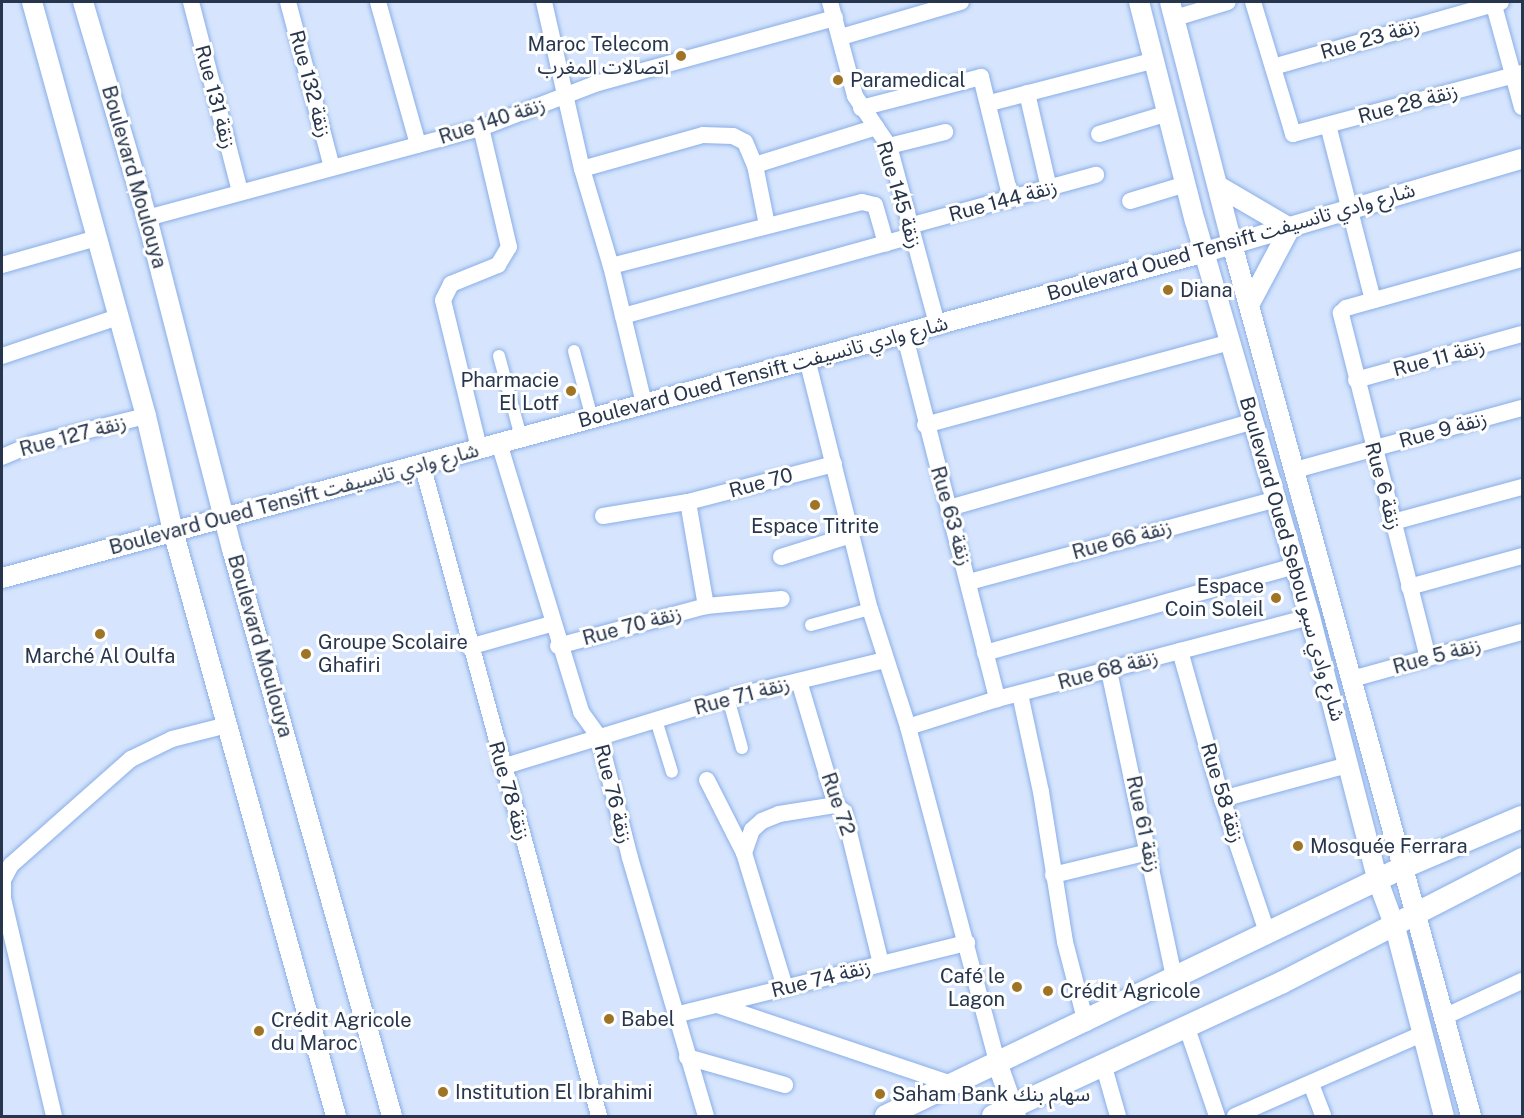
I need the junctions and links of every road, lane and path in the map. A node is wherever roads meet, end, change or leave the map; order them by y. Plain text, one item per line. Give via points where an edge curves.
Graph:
1 (32, 2) edge
2 (83, 2) edge
3 (191, 2) edge
4 (288, 2) edge
5 (378, 2) edge
6 (830, 2) edge
7 (962, 2) edge
8 (1139, 2) edge
9 (1228, 2) edge
10 (1253, 2) edge
11 (1496, 2) edge
12 (548, 3) edge
13 (1172, 10) edge
14 (835, 18) junction
15 (841, 37) junction
16 (1155, 60) junction
17 (1273, 67) junction
18 (1518, 74) edge
19 (1027, 93) junction
20 (565, 95) junction
21 (990, 103) junction
22 (1522, 107) edge
23 (861, 108) junction
24 (1168, 113) junction
25 (1328, 125) junction
26 (876, 127) junction
27 (481, 128) junction
28 (945, 132) dead end
29 (1099, 134) dead end
30 (418, 144) junction
31 (889, 146) junction
32 (1522, 159) edge
33 (755, 165) junction
34 (332, 167) junction
35 (582, 169) junction
36 (1096, 175) dead end
37 (1186, 184) junction
38 (1218, 186) junction
39 (1049, 188) junction
40 (240, 192) junction
41 (1011, 199) junction
42 (1130, 201) dead end
43 (1348, 210) junction
44 (147, 218) junction
45 (767, 225) junction
46 (1290, 228) junction
47 (911, 231) junction
48 (97, 238) junction
49 (886, 243) junction
50 (1232, 244) junction
51 (1205, 252) junction
52 (1522, 259) edge
53 (2, 265) edge
54 (611, 266) junction
55 (1373, 300) junction
56 (1249, 305) junction
57 (623, 316) junction
58 (118, 317) junction
59 (937, 324) junction
60 (903, 333) junction
61 (1522, 334) edge
62 (1231, 342) junction
63 (574, 351) dead end
64 (2, 356) edge
65 (499, 356) dead end
66 (807, 359) junction
67 (1356, 380) junction
68 (644, 403) junction
69 (1522, 408) edge
70 (146, 417) junction
71 (592, 418) junction
72 (1254, 421) junction
73 (925, 424) junction
74 (521, 437) junction
75 (499, 443) junction
76 (479, 448) junction
77 (1374, 449) junction
78 (2, 457) edge
79 (422, 464) junction
80 (834, 464) junction
81 (1295, 470) junction
82 (1522, 487) edge
83 (1276, 499) junction
84 (688, 502) junction
85 (949, 508) junction
86 (603, 516) dead end
87 (225, 518) junction
88 (1393, 522) junction
89 (173, 531) junction
90 (851, 535) junction
91 (1522, 556) edge
92 (782, 557) dead end
93 (1296, 566) junction
94 (2, 578) edge
95 (969, 582) junction
96 (1410, 587) junction
97 (782, 599) dead end
98 (706, 606) junction
99 (870, 609) junction
100 (1310, 617) junction
101 (551, 624) junction
102 (811, 625) dead end
103 (1522, 632) edge
104 (469, 646) junction
105 (558, 646) junction
106 (1180, 651) junction
107 (985, 653) junction
108 (1428, 658) junction
109 (885, 660) junction
110 (1109, 671) junction
111 (1352, 679) junction
112 (799, 681) junction
113 (1020, 694) junction
114 (728, 698) junction
115 (997, 699) junction
116 (656, 720) junction
117 (227, 725) junction
118 (908, 727) junction
119 (599, 737) junction
120 (742, 748) dead end
121 (1348, 765) junction
122 (502, 767) junction
123 (672, 772) dead end
124 (707, 780) dead end
125 (1222, 799) junction
126 (836, 805) junction
127 (1522, 817) edge
128 (1149, 852) junction
129 (744, 853) junction
130 (1522, 859) edge
131 (1404, 867) junction
132 (1053, 875) junction
133 (1378, 881) junction
134 (1416, 916) junction
135 (1395, 927) junction
136 (1268, 935) junction
137 (967, 943) junction
138 (881, 964) junction
139 (1174, 978) junction
140 (1522, 981) edge
141 (785, 987) junction
142 (717, 1005) junction
143 (675, 1015) junction
144 (1444, 1017) junction
145 (1086, 1023) junction
146 (1187, 1028) junction
147 (1422, 1034) junction
148 (687, 1057) junction
149 (999, 1065) junction
150 (1104, 1067) junction
151 (1311, 1084) junction
152 (785, 1085) dead end
153 (955, 1086) junction
154 (1007, 1114) edge
155 (54, 1116) edge
156 (336, 1116) edge
157 (392, 1116) edge
158 (599, 1116) edge
159 (706, 1116) edge
160 (886, 1116) edge
161 (1118, 1116) edge
162 (1217, 1116) edge
163 (1235, 1116) edge
164 (1323, 1116) edge
165 (1444, 1116) edge
166 (1471, 1116) edge

1 - 48 street
2 - 44 street, Boulevard Moulouya
3 - 40 street, Rue 131 زنقة
4 - 34 street, Rue 132 زنقة
5 - 30 street
6 - 14 street, Rue 145 زنقة
7 - 15 street
8 - 16 street, Boulevard Oued Sebou شارع وادي سبو
9 - 13 street
10 - 17 street
11 - 17 street, Rue 23 زنقة
11 - 18 street
12 - 20 street
13 - 38 street, Boulevard Oued Sebou شارع وادي سبو
14 - 15 street, Rue 145 زنقة
14 - 20 street, Rue 140 زنقة
15 - 23 street, Rue 145 زنقة
16 - 19 street
16 - 24 street, Boulevard Oued Sebou شارع وادي سبو
17 - 25 street, Rue 28 زنقة via 1293,134
18 - 22 street
18 - 25 street, Rue 28 زنقة
19 - 21 street
19 - 39 street
20 - 27 street, Rue 140 زنقة
20 - 35 street
21 - 23 street via 981,77
21 - 41 street
23 - 26 street, Rue 145 زنقة
24 - 29 street
24 - 37 street, Boulevard Oued Sebou شارع وادي سبو
25 - 43 street
26 - 31 street, Rue 145 زنقة
26 - 33 street
27 - 30 street, Rue 140 زنقة
27 - 76 street via 509,247 498,265 451,284 443,300
28 - 31 street
30 - 34 street, Rue 140 زنقة
31 - 47 street, Rue 145 زنقة
32 - 43 street, Boulevard Oued Tensift شارع وادي تانسيفت
33 - 35 street via 745,142 720,134 703,135
33 - 45 street
34 - 40 street, Rue 140 زنقة
35 - 54 street
36 - 39 street, Rue 144 زنقة
37 - 42 street
37 - 51 street, Boulevard Oued Sebou شارع وادي سبو
38 - 46 street
38 - 50 street, Boulevard Oued Sebou شارع وادي سبو
39 - 41 street, Rue 144 زنقة
40 - 44 street, Rue 140 زنقة
41 - 47 street, Rue 144 زنقة
43 - 46 street, Boulevard Oued Tensift شارع وادي تانسيفت
43 - 55 street
44 - 87 street, Boulevard Moulouya
45 - 49 street via 870,201 876,205
45 - 54 street
46 - 50 street, Boulevard Oued Tensift شارع وادي تانسيفت
46 - 56 street
47 - 49 street, Rue 144 زنقة
47 - 59 street, Rue 145 زنقة
48 - 53 street
48 - 58 street
49 - 57 street, Rue 144 زنقة
50 - 51 street, Boulevard Oued Tensift شارع وادي تانسيفت
50 - 56 street, Boulevard Oued Sebou شارع وادي سبو
51 - 59 street, Boulevard Oued Tensift شارع وادي تانسيفت
51 - 62 street, Boulevard Oued Sebou شارع وادي سبو
52 - 55 street
54 - 57 street
55 - 67 street, Rue 6 زنقة via 1341,313
56 - 81 street, Boulevard Oued Sebou شارع وادي سبو
57 - 68 street
58 - 64 street
58 - 70 street
59 - 60 street, Boulevard Oued Tensift شارع وادي تانسيفت
60 - 66 street, Boulevard Oued Tensift شارع وادي تانسيفت
60 - 73 street, Rue 63 زنقة
61 - 67 street, Rue 11 زنقة
62 - 72 street, Boulevard Oued Sebou شارع وادي سبو
62 - 73 street
63 - 71 street
65 - 74 street
66 - 68 street, Boulevard Oued Tensift شارع وادي تانسيفت
66 - 80 street
67 - 77 street, Rue 6 زنقة
68 - 71 street, Boulevard Oued Tensift شارع وادي تانسيفت
69 - 77 street, Rue 9 زنقة
70 - 78 street, Rue 127 زنقة via 32,444
70 - 89 street
71 - 74 street, Boulevard Oued Tensift شارع وادي تانسيفت
72 - 83 street, Boulevard Oued Sebou شارع وادي سبو
72 - 85 street
73 - 85 street, Rue 63 زنقة
74 - 75 street, Boulevard Oued Tensift شارع وادي تانسيفت
75 - 76 street, Boulevard Oued Tensift شارع وادي تانسيفت
75 - 101 street, Rue 76 زنقة
76 - 79 street, Boulevard Oued Tensift شارع وادي تانسيفت
77 - 81 street, Rue 9 زنقة
77 - 88 street, Rue 6 زنقة
79 - 87 street, Boulevard Oued Tensift شارع وادي تانسيفت
79 - 104 street, Rue 78 زنقة
80 - 84 street, Rue 70
80 - 90 street
81 - 111 street, Boulevard Oued Sebou شارع وادي سبو
82 - 88 street
83 - 93 street, Boulevard Oued Sebou شارع وادي سبو
83 - 95 street, Rue 66 زنقة
84 - 86 street, Rue 70
84 - 98 street
85 - 95 street, Rue 63 زنقة
87 - 89 street, Boulevard Oued Tensift شارع وادي تانسيفت
87 - 157 street, Boulevard Moulouya
88 - 96 street, Rue 6 زنقة
89 - 94 street, Boulevard Oued Tensift شارع وادي تانسيفت
89 - 117 street
90 - 92 street
90 - 99 street
91 - 96 street
93 - 100 street, Boulevard Oued Sebou شارع وادي سبو
93 - 107 street
95 - 107 street, Rue 63 زنقة
96 - 108 street, Rue 6 زنقة
97 - 98 street, Rue 70 زنقة
98 - 105 street, Rue 70 زنقة
99 - 102 street
99 - 109 street
100 - 106 street, Rue 68 زنقة
100 - 121 street, Boulevard Oued Sebou شارع وادي سبو
101 - 104 street
101 - 105 street, Rue 76 زنقة
103 - 108 street, Rue 5 زنقة
104 - 122 street, Rue 78 زنقة
105 - 119 street, Rue 76 زنقة via 580,712
106 - 110 street, Rue 68 زنقة
106 - 125 street, Rue 58 زنقة
107 - 115 street, Rue 63 زنقة
108 - 111 street, Rue 5 زنقة
109 - 112 street, Rue 71 زنقة
109 - 118 street
110 - 113 street, Rue 68 زنقة
110 - 128 street, Rue 61 زنقة
111 - 131 street, Boulevard Oued Sebou شارع وادي سبو
112 - 114 street, Rue 71 زنقة
112 - 126 street, Rue 72
113 - 115 street, Rue 68 زنقة
113 - 132 street via 1041,792
114 - 116 street, Rue 71 زنقة
114 - 120 street
115 - 118 street, Rue 68 زنقة
116 - 119 street, Rue 71 زنقة
116 - 123 street
117 - 155 street via 172,739 131,759 11,865 3,880 3,898
117 - 156 street
118 - 137 street
119 - 122 street, Rue 71 زنقة
119 - 143 street, Rue 76 زنقة
121 - 125 street
121 - 133 street, Boulevard Oued Sebou شارع وادي سبو
122 - 158 street, Rue 78 زنقة
124 - 129 street
125 - 136 street, Rue 58 زنقة
126 - 129 street via 779,814 762,821 752,830
126 - 138 street, Rue 72 via 844,812
127 - 131 main road
128 - 132 street
128 - 139 street, Rue 61 زنقة
129 - 141 street
130 - 134 main road
131 - 133 main road
131 - 134 street, Boulevard Oued Sebou شارع وادي سبو
132 - 145 street
133 - 135 street, Boulevard Oued Sebou شارع وادي سبو
133 - 136 main road
134 - 135 main road
134 - 144 street, Boulevard Oued Sebou شارع وادي سبو
135 - 146 main road
135 - 147 street, Boulevard Oued Sebou شارع وادي سبو
136 - 139 main road
137 - 138 street, Rue 74 زنقة
137 - 149 street
138 - 141 street, Rue 74 زنقة
139 - 145 main road
140 - 144 street
141 - 142 street, Rue 74 زنقة
142 - 143 street, Rue 74 زنقة
142 - 153 street
143 - 148 street, Rue 76 زنقة
144 - 166 street, Boulevard Oued Sebou شارع وادي سبو
145 - 149 main road
146 - 150 main road
146 - 162 street
147 - 151 street
147 - 165 street, Boulevard Oued Sebou شارع وادي سبو
148 - 152 street
148 - 159 street, Rue 76 زنقة
149 - 153 main road
149 - 154 street
150 - 154 main road
150 - 161 street
151 - 163 street
151 - 164 street
153 - 160 main road

